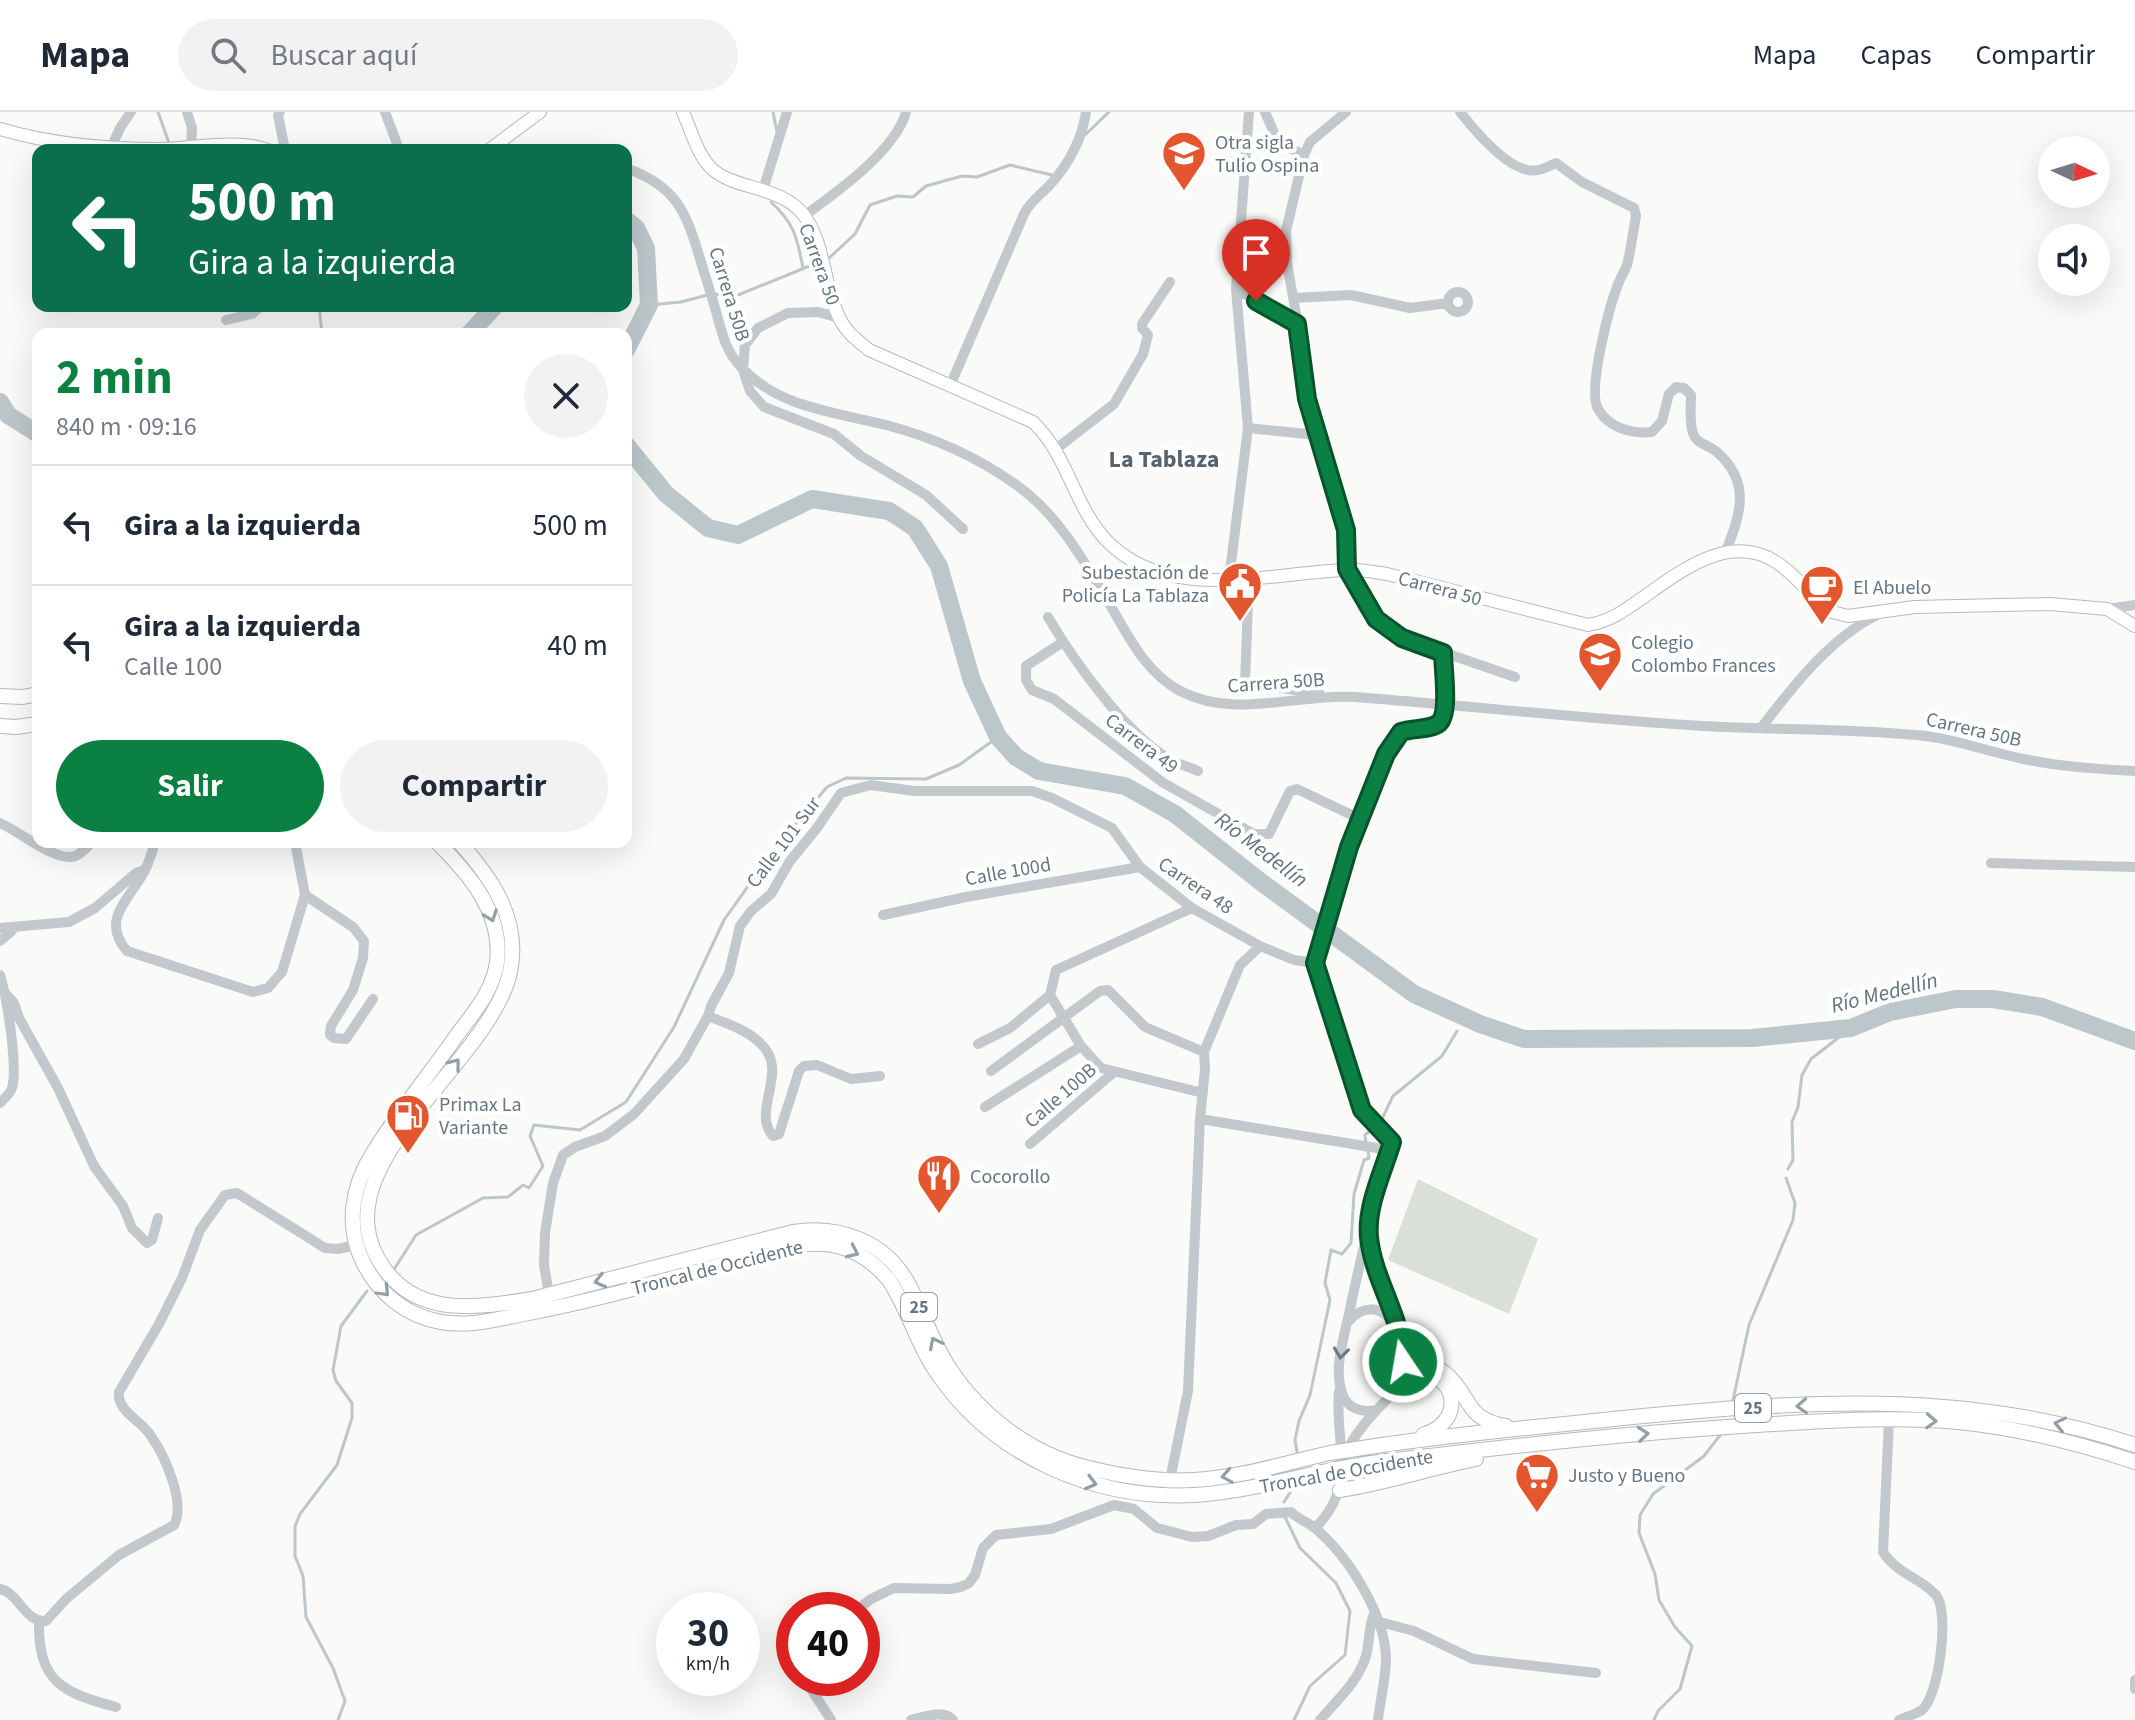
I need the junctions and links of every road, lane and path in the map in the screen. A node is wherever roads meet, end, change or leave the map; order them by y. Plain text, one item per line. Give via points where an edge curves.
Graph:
1 (131, 112) edge
2 (187, 112) edge
3 (280, 112) edge
4 (385, 112) edge
5 (540, 112) edge
6 (683, 112) edge
7 (787, 112) edge
8 (906, 112) edge
9 (1086, 112) edge
10 (1249, 112) edge
11 (1265, 112) edge
12 (1346, 112) edge
13 (1460, 112) edge
14 (0, 129) edge
15 (74, 144) edge
16 (112, 144) edge
17 (191, 144) edge
18 (284, 144) edge
19 (397, 144) edge
20 (497, 144) edge
21 (1304, 155) junction
22 (632, 170) edge
23 (763, 190) junction
24 (804, 216) junction
25 (1170, 282) dead end
26 (1236, 289) junction
27 (1293, 298) junction
28 (1448, 303) dead end
29 (254, 312) edge
30 (839, 318) junction
31 (226, 320) dead end
32 (1297, 324) junction
33 (743, 370) junction
34 (950, 386) junction
35 (1248, 428) junction
36 (1317, 435) junction
37 (1056, 449) junction
38 (963, 529) dead end
39 (1726, 551) junction
40 (1347, 569) junction
41 (1249, 577) junction
42 (1229, 579) junction
43 (2135, 605) edge
44 (2107, 609) junction
45 (1881, 613) junction
46 (1048, 617) dead end
47 (2135, 626) edge
48 (1063, 642) junction
49 (1443, 653) junction
50 (1515, 677) dead end
51 (32, 694) edge
52 (0, 696) edge
53 (1326, 696) junction
54 (1445, 705) junction
55 (32, 725) edge
56 (0, 726) edge
57 (1761, 728) junction
58 (1145, 741) junction
59 (1134, 760) junction
60 (1198, 771) dead end
61 (2135, 771) edge
62 (841, 793) joint
63 (1360, 819) junction
64 (0, 823) edge
65 (32, 841) edge
66 (44, 848) edge
67 (86, 848) edge
68 (153, 848) edge
69 (296, 848) edge
70 (442, 848) edge
71 (464, 848) edge
72 (1991, 863) dead end
73 (1140, 867) junction
74 (2135, 867) edge
75 (144, 871) junction
76 (305, 895) junction
77 (1192, 908) junction
78 (883, 915) dead end
79 (12, 927) junction
80 (0, 928) edge
81 (0, 941) edge
82 (1260, 946) junction
83 (1315, 963) junction
84 (0, 975) edge
85 (6, 994) junction
86 (1050, 995) junction
87 (373, 999) dead end
88 (708, 1016) junction
89 (1064, 1019) junction
90 (978, 1044) dead end
91 (1081, 1046) junction
92 (1204, 1052) junction
93 (991, 1071) dead end
94 (1114, 1072) junction
95 (880, 1076) dead end
96 (1203, 1093) junction
97 (0, 1103) edge
98 (985, 1107) dead end
99 (1200, 1119) junction
100 (1030, 1144) dead end
101 (1389, 1150) junction
102 (158, 1218) dead end
103 (1369, 1220) junction
104 (356, 1245) junction
105 (549, 1294) junction
106 (1394, 1322) junction
107 (1347, 1325) junction
108 (1401, 1340) junction
109 (1340, 1381) junction
110 (1398, 1383) junction
111 (1377, 1410) junction
112 (1889, 1419) junction
113 (1535, 1427) junction
114 (1599, 1438) junction
115 (1414, 1440) junction
116 (2135, 1445) edge
117 (1335, 1461) junction
118 (2135, 1462) edge
119 (1170, 1480) junction
120 (1340, 1490) junction
121 (1315, 1528) junction
122 (0, 1589) edge
123 (880, 1595) edge
124 (1377, 1617) junction
125 (39, 1622) junction
126 (1596, 1673) dead end
127 (2135, 1680) edge
128 (2135, 1689) edge
129 (816, 1696) edge
130 (116, 1707) dead end
131 (831, 1720) edge
132 (911, 1720) edge
133 (953, 1720) edge
134 (1320, 1720) edge
135 (1378, 1720) edge
136 (1899, 1720) edge

1 - 16 street
2 - 17 street
3 - 18 street
4 - 19 street
5 - 20 main road
6 - 23 main road, Carrera 50 via 709,166
7 - 23 street
8 - 24 street via 894,139
9 - 34 street via 1076,147 1030,203
10 - 26 street
11 - 21 street via 1278,142
12 - 21 street via 1310,142
13 - 39 street via 1480,138 1522,169 1537,171 1556,163 1634,208 1627,266 1599,354 1595,400 1599,411 1620,429 1637,433 1652,432 1662,421 1676,387 1691,395 1696,440 1717,452 1738,487 1741,513
14 - 15 main road
21 - 27 street via 1286,231
22 - 33 street, Carrera 50B via 666,189 681,205 727,350
23 - 24 main road, Carrera 50 via 786,199
24 - 30 main road, Carrera 50
25 - 37 street via 1142,324 1148,335 1143,354 1114,404
26 - 32 street
26 - 35 street
27 - 28 street via 1351,295 1410,308
27 - 32 street
29 - 31 street
30 - 33 street via 805,311 770,320 745,345
30 - 34 main road, Carrera 50 via 869,350
32 - 36 street
33 - 38 street via 750,391 764,407 834,434 926,495
33 - 53 street, Carrera 50B via 797,404 940,443 1021,487 1067,537 1136,650 1156,675 1178,690 1227,705
34 - 37 main road, Carrera 50 via 1020,414
35 - 36 street
35 - 42 street
36 - 40 street via 1346,530
37 - 42 main road, Carrera 50 via 1097,529 1125,556 1158,573
39 - 40 main road, Carrera 50 via 1673,576 1619,615 1588,625 1387,574
39 - 45 main road via 1765,556 1828,611 1848,616
40 - 41 main road, Carrera 50
40 - 49 street via 1376,619 1402,638
41 - 42 main road, Carrera 50
41 - 53 street via 1245,682
43 - 44 street
44 - 45 main road via 2036,604 1915,607
44 - 47 main road
45 - 57 street via 1841,639
46 - 48 street, Carrera 49
48 - 58 street, Carrera 49
48 - 59 street, Carrera 49 via 1026,666 1032,690 1054,699
49 - 50 street
49 - 54 street
51 - 52 highway
53 - 54 street, Carrera 50B
54 - 57 street, Carrera 50B
54 - 63 street via 1439,723 1401,732 1394,740
55 - 56 highway
57 - 61 street, Carrera 50B via 1933,736 2025,759
58 - 59 street
58 - 60 street, Carrera 49
59 - 63 street, Carrera 49 via 1162,782 1254,834 1269,834 1290,791 1297,789
62 - 73 street, Carrera 48 via 871,785 914,791 1032,791 1112,828
62 - 88 street, Calle 101 Sur via 771,894 740,926 729,973
63 - 83 street
64 - 65 street
66 - 67 street via 69,857
68 - 75 street
69 - 76 street
70 -> 104 highway, Troncal de Occidente / 25 via 484,898 497,936 497,963 485,998 359,1177 352,1215
105 -> 71 highway, Troncal de Occidente / 25 via 474,1306 421,1299 389,1275 369,1239 367,1199 379,1166 484,1024 510,971 512,935 505,907
72 - 74 street
73 - 77 street, Carrera 48
73 - 78 street, Calle 100d
75 - 76 street via 117,914 115,931 127,951 253,992 268,988 282,972
75 - 79 street via 69,922
76 - 87 street via 353,927 364,941 353,990 330,1035 346,1039
77 - 82 street, Carrera 48
77 - 86 street via 1056,970
79 - 80 street
79 - 81 street
82 - 83 street, Carrera 48
82 - 92 street via 1240,965
83 - 101 street via 1362,1110 1392,1142
84 - 85 street
85 - 97 street via 13,1074 11,1091
85 - 102 street via 94,1166 139,1238 152,1240
86 - 89 street
86 - 90 street via 1010,1028
88 - 95 street via 753,1037 769,1052 772,1080 766,1121 773,1136 779,1134 804,1066 817,1065 851,1079
88 - 105 street, Calle 101 Sur via 684,1059 634,1114 605,1136 563,1155 545,1233
89 - 91 street
89 - 92 street via 1108,990 1145,1027
89 - 93 street
91 - 94 street via 1101,1068
91 - 98 street
92 - 96 street
94 - 96 street
94 - 100 street, Calle 100B
96 - 99 street
99 - 101 street
99 - 119 street via 1188,1391
101 - 103 street
103 - 106 street via 1372,1253
103 - 107 street
104 -> 117 highway, Troncal de Occidente / 25 via 369,1274 397,1304 431,1320 469,1324 551,1309 807,1243 834,1244 881,1269 928,1358 972,1414 1012,1447 1051,1469 1109,1488 1180,1495 1248,1488
104 - 125 street via 325,1248 237,1193 225,1195 200,1230 176,1289 119,1392 121,1405 150,1433 165,1459 179,1516 174,1525 119,1555
119 -> 105 highway, Troncal de Occidente / 25 via 1084,1467 1013,1433 977,1403 950,1369 891,1261 843,1232 793,1232
106 - 107 street via 1374,1309 1357,1312
106 - 108 street
107 -> 109 street
108 - 110 street
108 - 113 highway via 1446,1375 1477,1414 1495,1424
109 - 111 street via 1350,1406
109 - 117 street
110 - 111 street
110 - 115 highway via 1426,1373 1441,1380 1451,1396 1447,1419
111 - 117 street
114 -> 112 highway, Troncal de Occidente / 25
112 -> 118 highway, Troncal de Occidente / 25 via 2008,1430
112 - 136 street via 1883,1552 1937,1596 1943,1610 1937,1678 1929,1699 1923,1709
113 - 115 highway, Troncal de Occidente / 25
116 -> 113 highway, Troncal de Occidente / 25 via 2013,1414 1887,1403 1698,1411
114 - 117 highway, Troncal de Occidente / 25, bridge via 1371,1463
114 - 120 highway
115 - 117 highway, Troncal de Occidente / 25, bridge via 1369,1447
117 -> 119 highway, Troncal de Occidente / 25
117 - 120 street
120 - 121 street
121 - 123 street via 1291,1512 1266,1514 1253,1524 1192,1537 1157,1528 1130,1507 1114,1505 1051,1529 996,1535 983,1548 975,1575 961,1587 894,1588
121 - 124 street via 1350,1567
122 - 125 street
124 - 126 street via 1473,1659
124 - 134 street via 1358,1676
124 - 135 street via 1386,1659
125 - 130 street via 41,1655 60,1686
127 - 128 street
129 - 131 street
132 - 133 street via 938,1714

